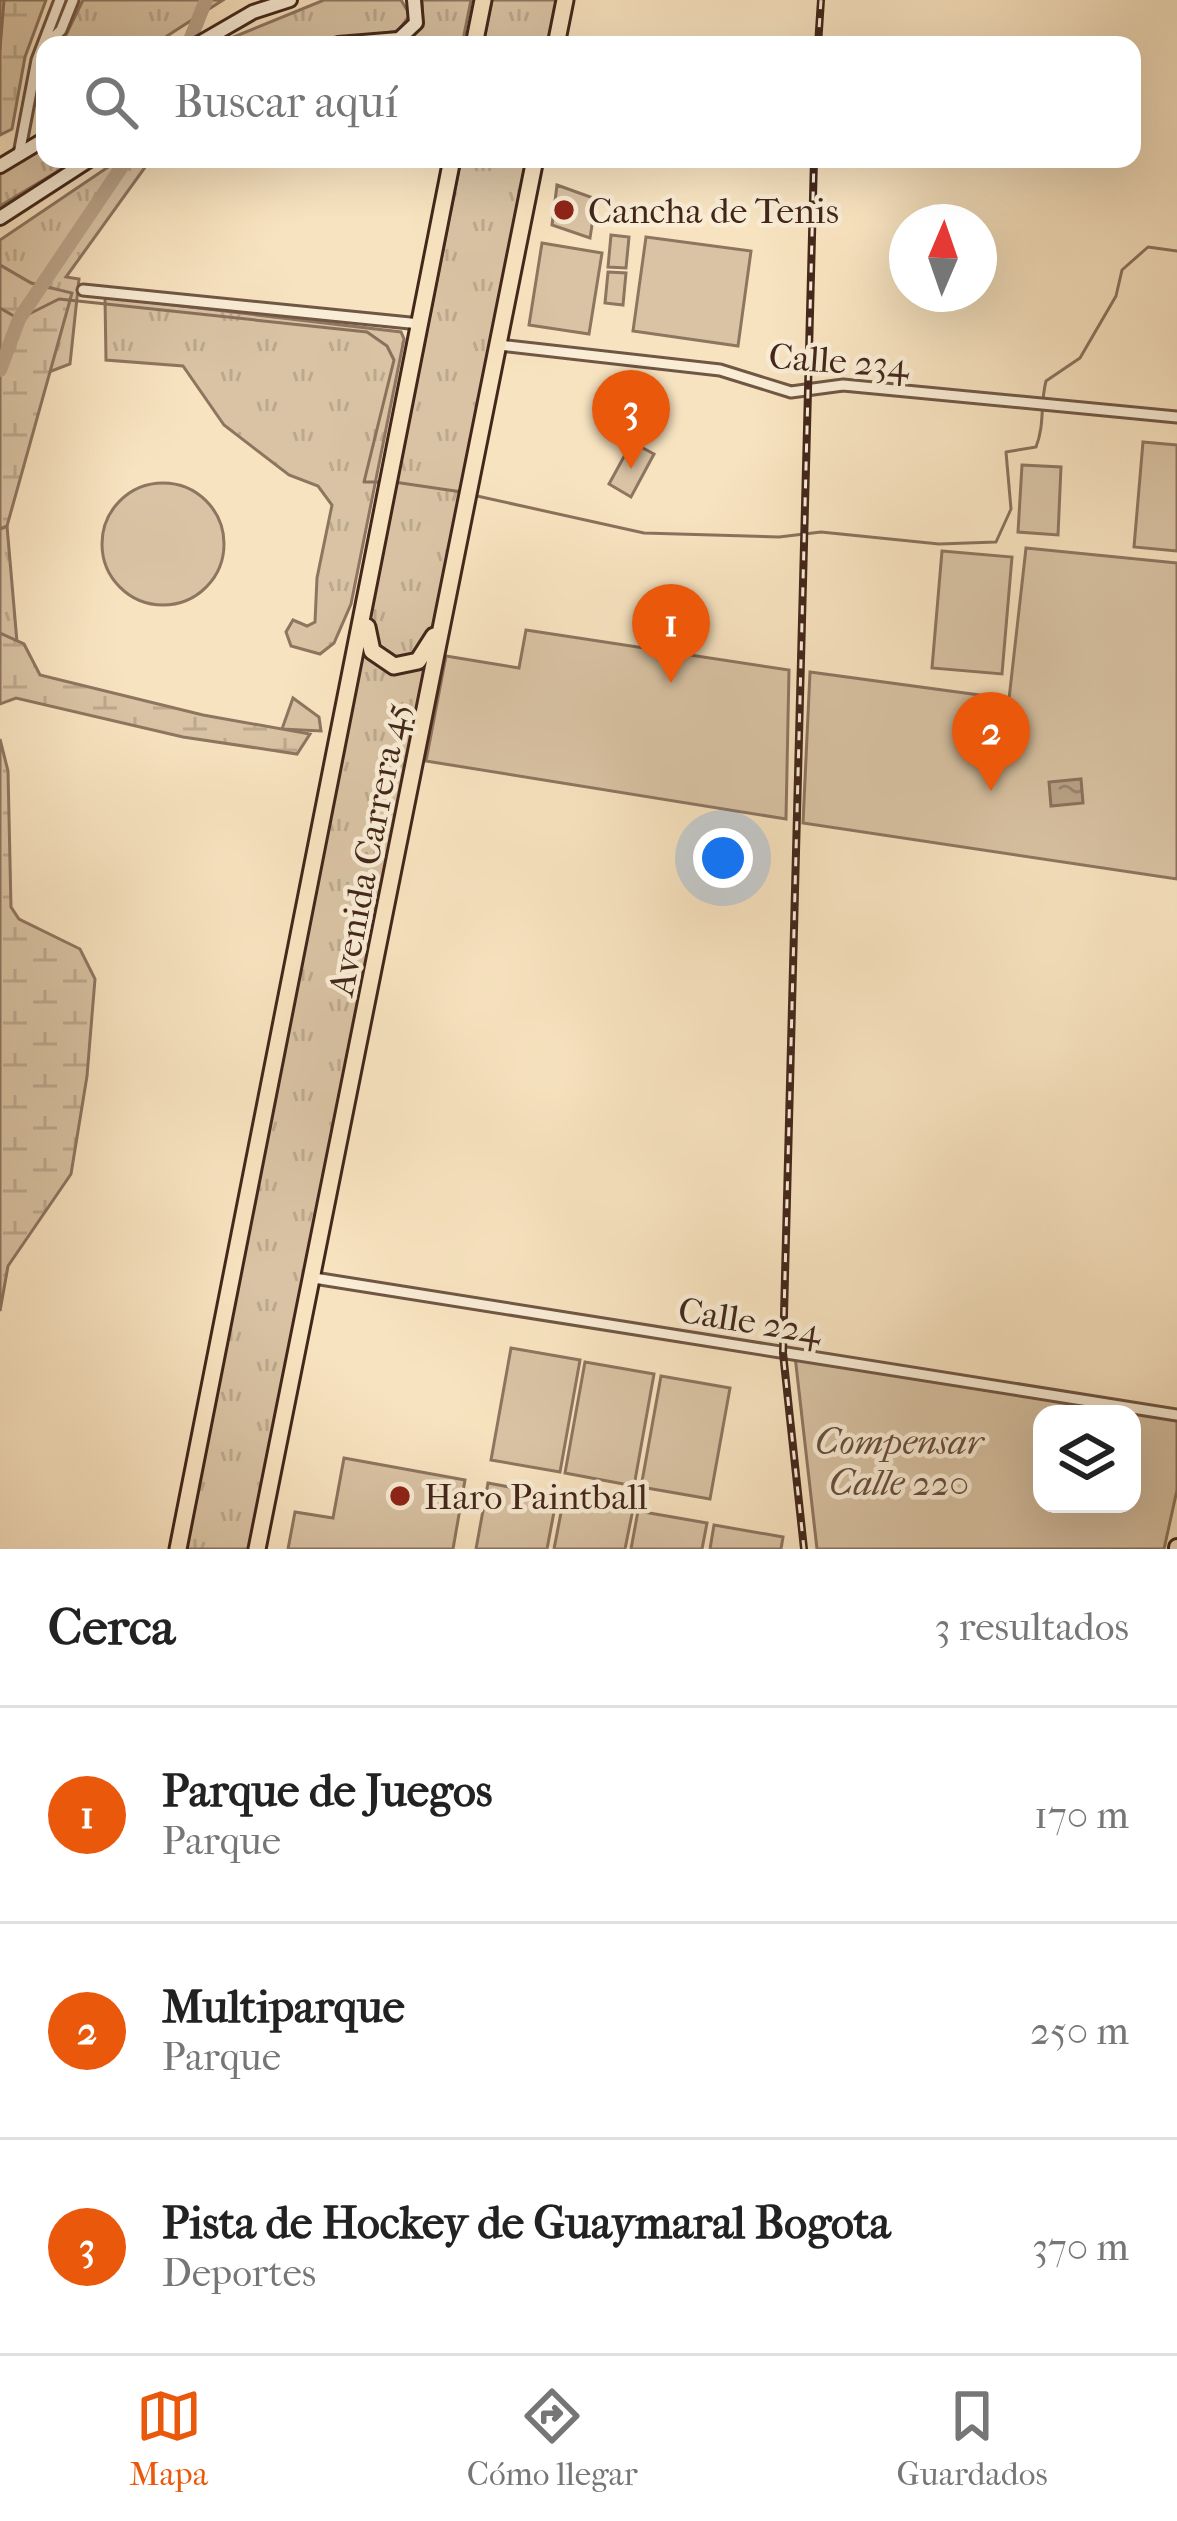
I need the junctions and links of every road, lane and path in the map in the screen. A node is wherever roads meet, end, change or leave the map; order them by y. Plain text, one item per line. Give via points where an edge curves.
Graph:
1 (60, 0) edge
2 (73, 0) edge
3 (290, 0) edge
4 (414, 0) edge
5 (483, 0) edge
6 (565, 0) edge
7 (55, 28) junction
8 (50, 36) edge
9 (210, 36) edge
10 (403, 36) edge
11 (476, 36) edge
12 (558, 36) edge
13 (36, 80) edge
14 (25, 126) junction
15 (36, 140) edge
16 (36, 144) edge
17 (19, 154) junction
18 (0, 166) edge
19 (77, 168) edge
20 (450, 168) edge
21 (533, 168) edge
22 (0, 218) edge
23 (82, 290) dead end
24 (420, 324) junction
25 (497, 353) junction
26 (1177, 417) edge
27 (374, 564) junction
28 (450, 586) junction
29 (314, 1278) junction
30 (1177, 1415) edge
31 (178, 1549) edge
32 (257, 1549) edge

1 - 7 street
2 - 7 street
3 - 9 main road
4 - 10 main road via 416,23
5 - 11 highway
6 - 12 highway
7 - 8 street
13 - 14 street
14 - 15 street
14 - 17 street
16 - 17 main road
17 - 18 main road
19 - 22 main road
20 - 24 highway, Avenida Carrera 45
21 - 25 highway, Avenida Carrera 45
23 - 24 street
24 - 27 highway, Avenida Carrera 45
25 - 26 street, Calle 234 via 720,370 791,392 843,385
25 - 28 highway, Avenida Carrera 45
27 - 28 highway via 367,636 388,665 405,667 424,656
27 - 31 highway, Avenida Carrera 45
28 - 29 highway, Avenida Carrera 45
29 - 30 street, Calle 224
29 - 32 highway, Avenida Carrera 45

